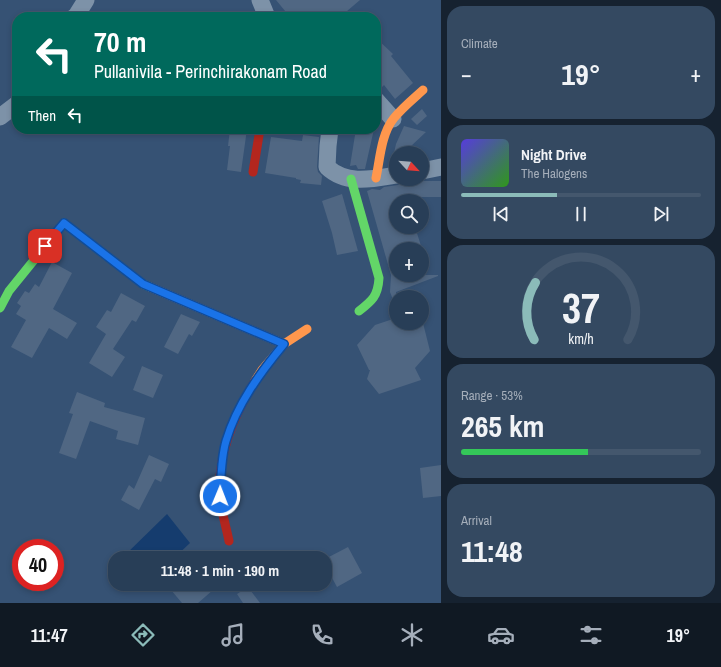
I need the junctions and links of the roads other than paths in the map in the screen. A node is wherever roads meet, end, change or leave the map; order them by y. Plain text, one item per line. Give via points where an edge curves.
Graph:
1 (86, 0) edge
2 (260, 0) edge
3 (78, 12) edge
4 (265, 12) edge
5 (423, 90) dead end
6 (381, 106) edge
7 (12, 108) edge
8 (0, 117) edge
9 (393, 119) junction
10 (259, 134) edge
11 (329, 134) edge
12 (441, 168) edge
13 (429, 170) edge
14 (253, 172) dead end
15 (389, 176) edge
16 (376, 178) junction
17 (351, 179) junction
18 (0, 308) edge
19 (359, 312) dead end
20 (307, 329) dead end
21 (284, 344) junction
22 (229, 541) dead end

1 - 3 street
2 - 4 street
5 - 9 street
6 - 9 street
7 - 8 street
9 - 16 street via 385,133
10 - 14 street
11 - 17 street via 327,167 334,174
12 - 13 street
15 - 16 street
16 - 17 street
17 - 19 street via 379,278 379,291
18 - 21 street via 9,291 64,223 143,284
20 - 21 street
21 - 22 street via 262,370 242,403 226,441 221,468 220,496

